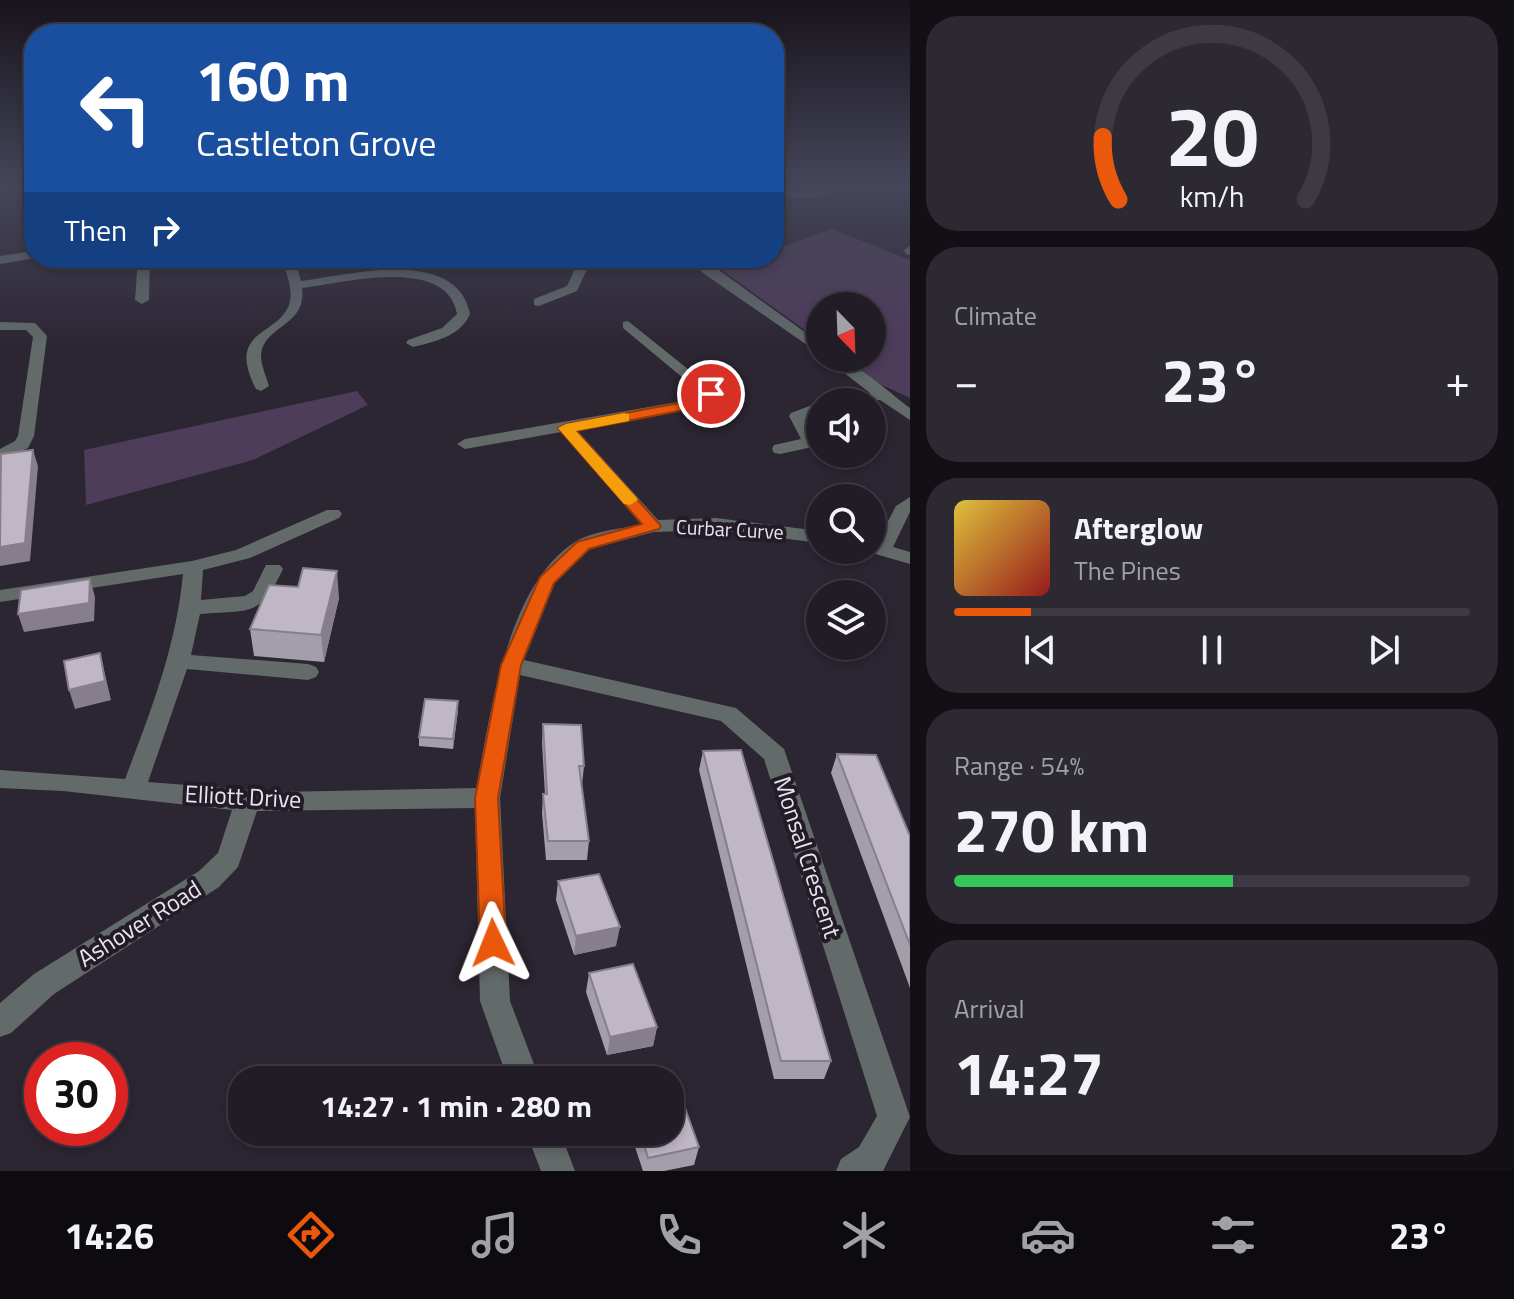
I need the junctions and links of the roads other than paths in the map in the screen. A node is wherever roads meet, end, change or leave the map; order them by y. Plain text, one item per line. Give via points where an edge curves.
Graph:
1 (24, 256) edge
2 (0, 260) edge
3 (144, 268) edge
4 (291, 268) edge
5 (582, 268) edge
6 (705, 268) edge
7 (295, 285) junction
8 (142, 300) dead end
9 (539, 302) dead end
10 (628, 325) dead end
11 (0, 326) edge
12 (806, 340) edge
13 (413, 343) dead end
14 (851, 372) edge
15 (261, 386) dead end
16 (873, 388) edge
17 (886, 397) edge
18 (806, 412) edge
19 (910, 415) edge
20 (566, 428) junction
21 (806, 436) edge
22 (806, 443) edge
23 (465, 444) dead end
24 (780, 449) dead end
25 (0, 456) edge
26 (910, 502) edge
27 (333, 514) dead end
28 (653, 526) junction
29 (806, 535) edge
30 (886, 535) edge
31 (886, 550) edge
32 (910, 558) edge
33 (193, 567) junction
34 (273, 569) dead end
35 (0, 596) edge
36 (190, 608) junction
37 (178, 661) junction
38 (511, 665) junction
39 (308, 672) dead end
40 (0, 779) edge
41 (134, 787) junction
42 (487, 798) junction
43 (248, 801) junction
44 (0, 1023) edge
45 (519, 1066) edge
46 (548, 1146) edge
47 (558, 1171) edge
48 (853, 1171) edge

1 - 2 street
3 - 8 street
4 - 7 street
5 - 9 street via 572,288
6 - 12 street
7 - 13 street via 409,274 442,281 461,304 462,318 446,331
7 - 15 street via 292,311 256,346
10 - 20 street via 711,394 694,404
11 - 25 street via 30,326 40,336 26,436
14 - 16 street
17 - 19 street
18 - 21 street via 797,416
20 - 23 street
20 - 28 street
22 - 24 street
26 - 30 street
27 - 33 street via 243,554
28 - 29 street, Curbar Curve via 716,524
28 - 38 street, Curbar Curve via 583,545 546,581
31 - 32 street
33 - 35 street
33 - 36 street
34 - 36 street via 251,602
36 - 37 street
37 - 39 street
37 - 41 street
38 - 42 street, Curbar Curve
38 - 48 street, Monsal Crescent via 728,714 775,755 894,1118 871,1159
40 - 41 street, Elliott Drive
41 - 43 street, Elliott Drive
42 - 43 street, Elliott Drive
42 - 45 street, Curbar Curve via 495,1001
43 - 44 street, Ashover Road via 229,859 209,879 44,984
46 - 47 street

